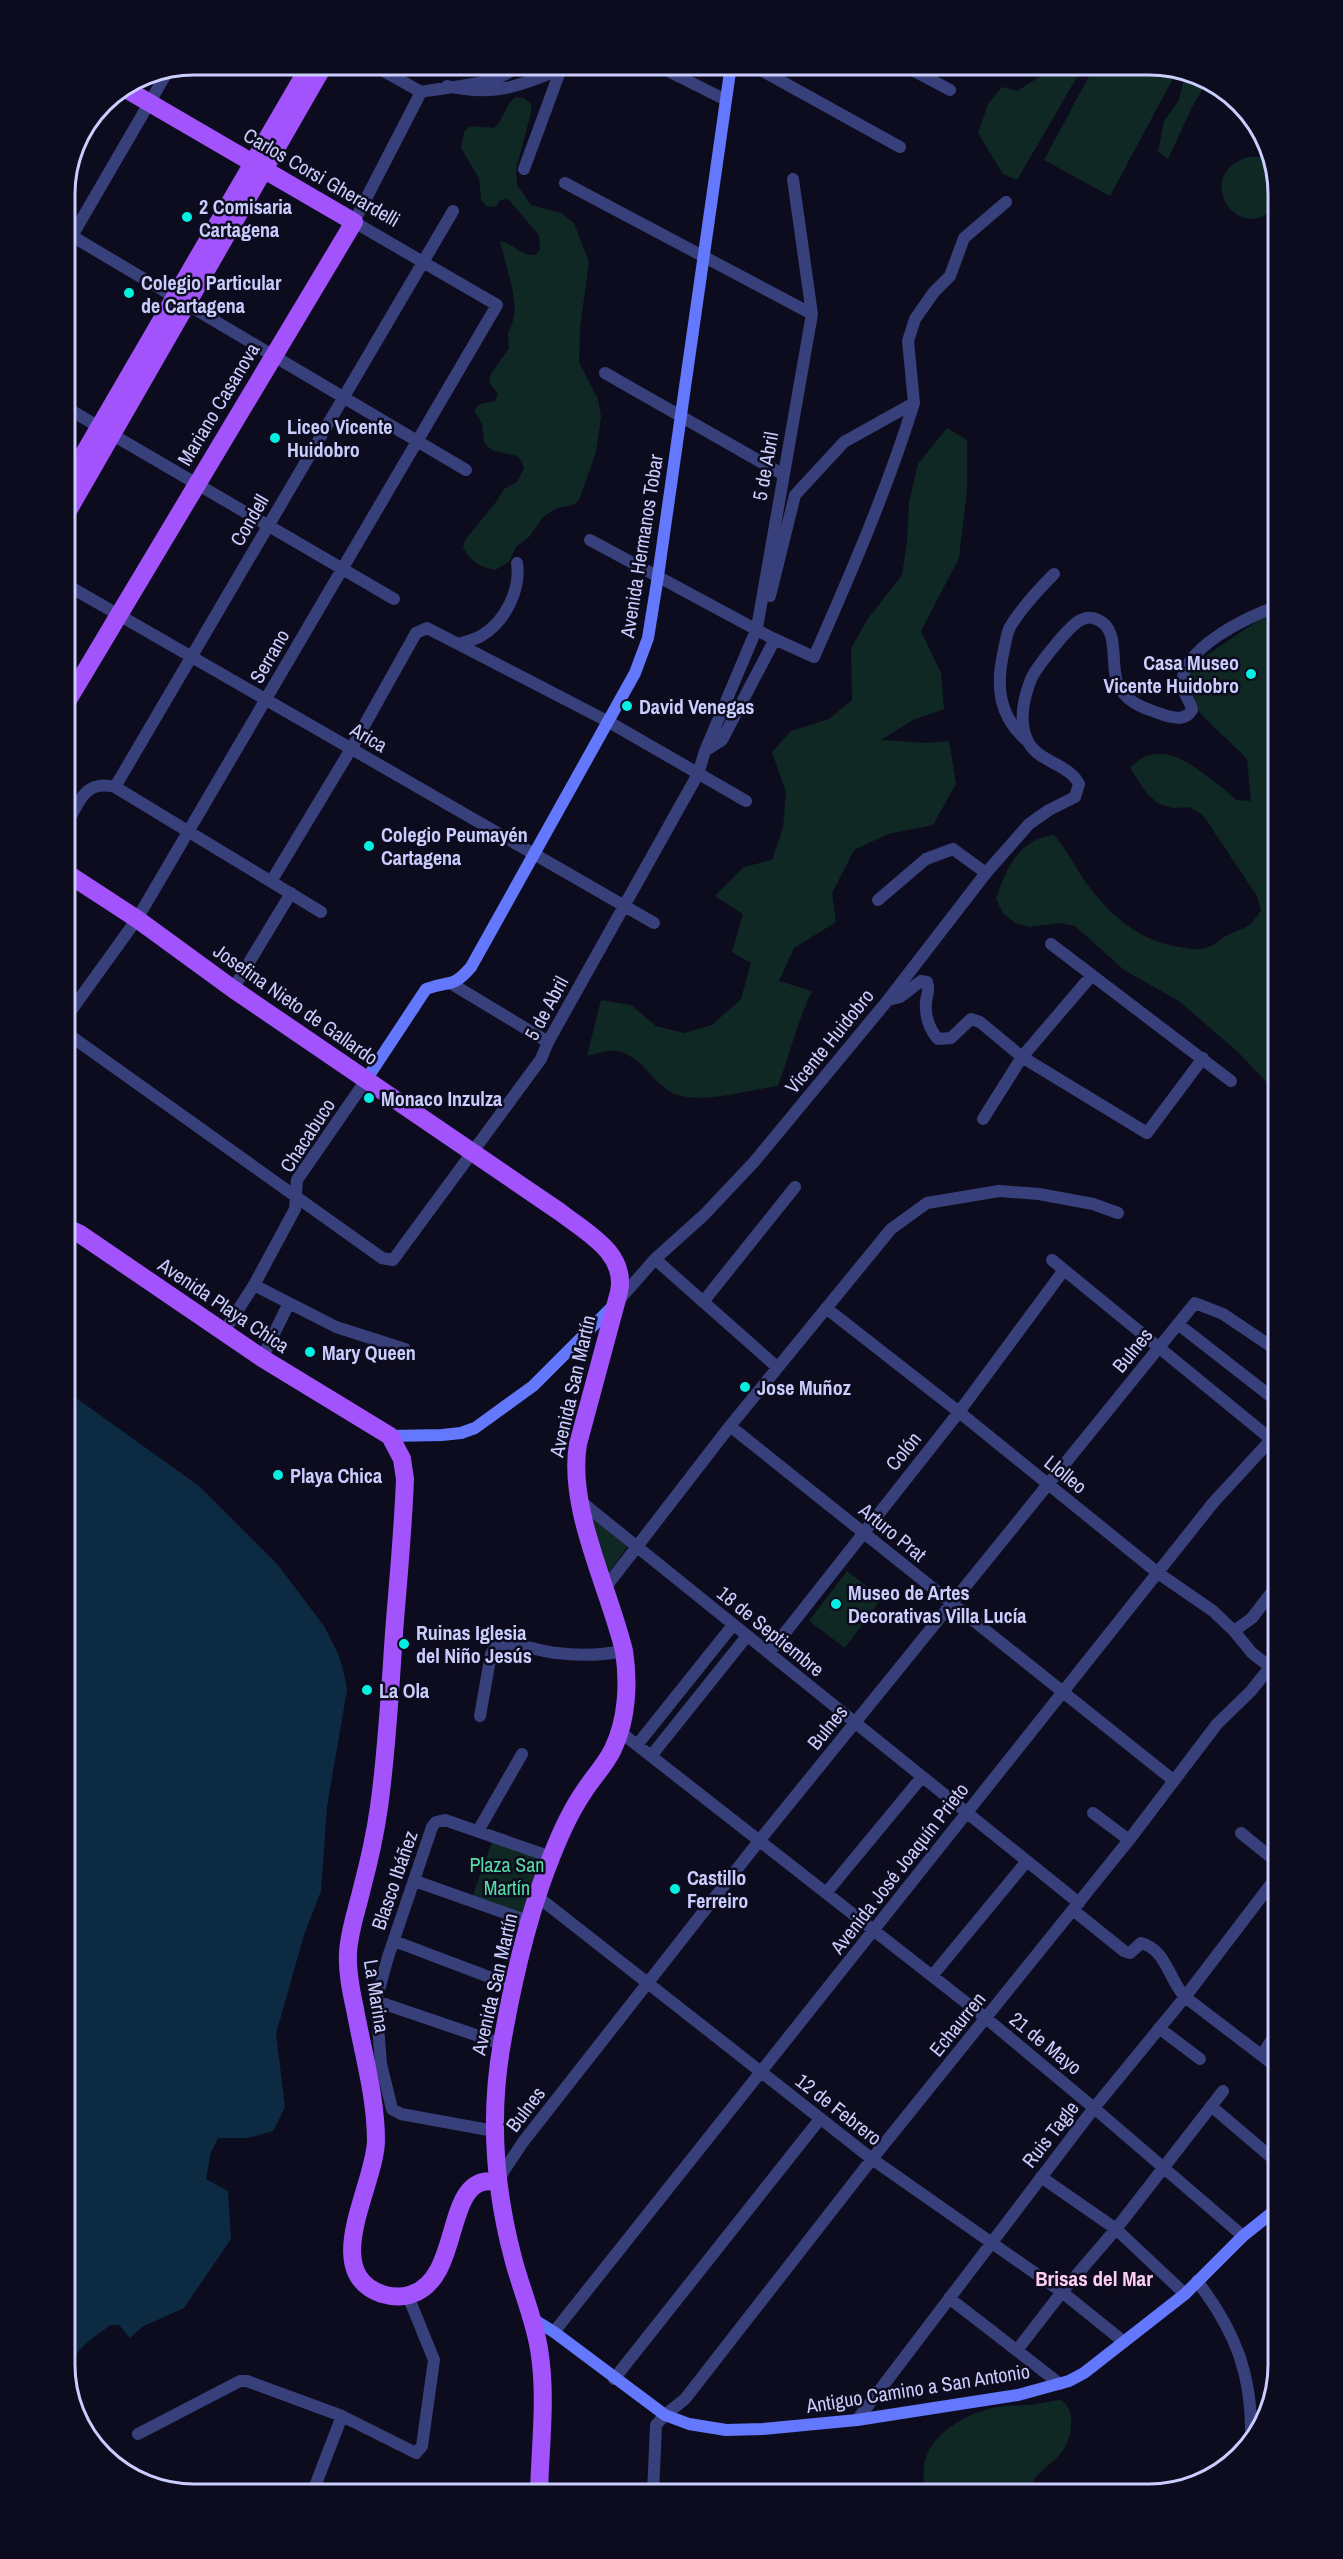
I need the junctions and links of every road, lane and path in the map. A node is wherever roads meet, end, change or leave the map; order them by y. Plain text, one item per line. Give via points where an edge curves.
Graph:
1 (304, 75) edge
2 (317, 75) edge
3 (392, 75) edge
4 (504, 75) edge
5 (545, 75) edge
6 (558, 75) edge
7 (676, 75) edge
8 (730, 75) edge
9 (770, 75) edge
10 (922, 75) edge
11 (163, 79) edge
12 (447, 86) junction
13 (950, 90) dead end
14 (421, 92) junction
15 (132, 93) edge
16 (726, 100) junction
17 (149, 103) junction
18 (900, 147) dead end
19 (258, 167) junction
20 (524, 169) dead end
21 (793, 179) dead end
22 (566, 183) dead end
23 (1006, 202) dead end
24 (453, 211) dead end
25 (354, 222) junction
26 (75, 223) edge
27 (75, 238) edge
28 (703, 258) junction
29 (423, 262) junction
30 (182, 300) junction
31 (497, 305) joint
32 (812, 314) junction
33 (274, 355) junction
34 (605, 373) dead end
35 (344, 397) junction
36 (914, 403) junction
37 (75, 413) edge
38 (681, 416) junction
39 (106, 431) junction
40 (418, 441) junction
41 (466, 470) dead end
42 (75, 473) edge
43 (782, 474) junction
44 (197, 484) junction
45 (75, 495) edge
46 (268, 526) junction
47 (590, 540) dead end
48 (517, 563) dead end
49 (342, 569) junction
50 (1054, 574) dead end
51 (658, 576) junction
52 (75, 590) edge
53 (394, 599) dead end
54 (1268, 610) edge
55 (118, 615) junction
56 (757, 628) junction
57 (775, 639) junction
58 (459, 644) junction
59 (191, 657) junction
60 (75, 688) edge
61 (266, 700) junction
62 (609, 722) junction
63 (1026, 740) junction
64 (351, 749) junction
65 (705, 751) junction
66 (698, 774) junction
67 (115, 787) junction
68 (746, 801) dead end
69 (75, 810) edge
70 (189, 831) junction
71 (534, 855) junction
72 (986, 873) junction
73 (75, 879) edge
74 (272, 880) junction
75 (291, 893) junction
76 (878, 900) dead end
77 (624, 906) junction
78 (321, 912) dead end
79 (137, 920) junction
80 (654, 923) dead end
81 (1051, 944) dead end
82 (1092, 975) junction
83 (452, 984) junction
84 (233, 989) junction
85 (888, 1000) junction
86 (75, 1005) edge
87 (75, 1039) edge
88 (548, 1042) junction
89 (1022, 1057) junction
90 (1203, 1058) junction
91 (366, 1080) junction
92 (1231, 1081) dead end
93 (983, 1119) dead end
94 (473, 1153) junction
95 (795, 1187) dead end
96 (296, 1197) junction
97 (1118, 1213) dead end
98 (75, 1236) edge
99 (655, 1259) junction
100 (616, 1260) joint
101 (1052, 1260) dead end
102 (1064, 1270) junction
103 (254, 1285) junction
104 (703, 1302) junction
105 (289, 1303) junction
106 (615, 1305) junction
107 (826, 1308) junction
108 (1178, 1324) junction
109 (223, 1333) junction
110 (1268, 1344) edge
111 (1159, 1348) junction
112 (405, 1350) dead end
113 (262, 1358) junction
114 (777, 1367) junction
115 (1268, 1394) edge
116 (959, 1412) junction
117 (730, 1425) junction
118 (1268, 1433) edge
119 (390, 1436) junction
120 (1268, 1447) edge
121 (1048, 1485) junction
122 (579, 1500) junction
123 (863, 1532) junction
124 (635, 1547) junction
125 (1158, 1573) junction
126 (605, 1588) junction
127 (1268, 1597) edge
128 (952, 1604) junction
129 (733, 1625) junction
130 (1234, 1631) junction
131 (747, 1636) junction
132 (624, 1651) junction
133 (769, 1653) junction
134 (1268, 1662) edge
135 (1268, 1674) edge
136 (1063, 1693) junction
137 (480, 1716) dead end
138 (856, 1724) junction
139 (620, 1731) junction
140 (637, 1745) junction
141 (522, 1754) dead end
142 (651, 1756) junction
143 (922, 1777) junction
144 (1173, 1780) junction
145 (967, 1813) junction
146 (1093, 1813) dead end
147 (477, 1831) junction
148 (1241, 1833) dead end
149 (1128, 1840) junction
150 (759, 1841) junction
151 (1268, 1855) edge
152 (551, 1857) junction
153 (1027, 1861) junction
154 (415, 1881) junction
155 (1268, 1888) edge
156 (826, 1893) junction
157 (538, 1897) junction
158 (1076, 1907) junction
159 (531, 1922) junction
160 (874, 1930) junction
161 (394, 1941) junction
162 (932, 1976) junction
163 (646, 1984) junction
164 (513, 1986) junction
165 (1185, 1997) junction
166 (376, 2001) junction
167 (987, 2019) junction
168 (1160, 2028) junction
169 (501, 2044) junction
170 (1268, 2046) edge
171 (1262, 2055) junction
172 (1200, 2059) dead end
173 (1268, 2060) edge
174 (760, 2073) junction
175 (1223, 2091) dead end
176 (1211, 2106) junction
177 (1094, 2108) junction
178 (820, 2119) junction
179 (494, 2131) junction
180 (1268, 2154) edge
181 (872, 2159) junction
182 (1164, 2169) junction
183 (1041, 2177) junction
184 (497, 2182) junction
185 (1268, 2216) edge
186 (1116, 2229) junction
187 (1243, 2236) junction
188 (991, 2242) junction
189 (1197, 2281) junction
190 (1062, 2292) junction
191 (1185, 2294) junction
192 (408, 2296) junction
193 (949, 2298) junction
194 (532, 2319) junction
195 (554, 2332) junction
196 (1124, 2342) junction
197 (1017, 2350) junction
198 (614, 2379) junction
199 (1060, 2384) junction
200 (1250, 2407) junction
201 (1259, 2411) edge
202 (665, 2415) junction
203 (342, 2416) junction
204 (857, 2420) junction
205 (1251, 2427) edge
206 (138, 2434) dead end
207 (316, 2484) edge
208 (538, 2484) edge
209 (653, 2484) edge

1 - 19 main road
2 - 19 main road
3 - 14 street
4 - 12 street
5 - 12 street via 503,90 469,91
6 - 20 street
7 - 16 street
8 - 16 street, Avenida Hermanos Tobar
9 - 18 street
10 - 13 street
11 - 17 street
12 - 14 street
14 - 25 street, Mariano Casanova
15 - 17 main road, Carlos Corsi Gherardelli
16 - 28 street, Avenida Hermanos Tobar
17 - 19 main road, Carlos Corsi Gherardelli
17 - 26 street
19 - 25 main road, Carlos Corsi Gherardelli
19 - 30 main road
21 - 32 street, 5 de Abril
22 - 28 street
23 - 36 street via 964,238 950,276 915,319 908,341
24 - 29 street, Condell
25 - 29 street, Carlos Corsi Gherardelli
25 - 33 main road, Mariano Casanova
27 - 30 street
28 - 32 street
28 - 38 street, Avenida Hermanos Tobar
29 - 31 street, Carlos Corsi Gherardelli
29 - 35 street, Condell
30 - 33 street
30 - 39 main road
31 - 40 street, Serrano
32 - 43 street, 5 de Abril
33 - 35 street
33 - 44 main road, Mariano Casanova
34 - 38 street
35 - 40 street
35 - 46 street, Condell
36 - 56 street via 844,442 795,495 766,611
36 - 57 street via 896,460 814,657
37 - 39 street
38 - 43 street
38 - 51 street, Avenida Hermanos Tobar
39 - 42 main road
39 - 44 street
39 - 45 main road
40 - 41 street
40 - 49 street, Serrano
43 - 56 street, 5 de Abril
44 - 46 street
44 - 55 main road, Mariano Casanova
46 - 49 street
46 - 59 street, Condell
47 - 51 street
48 - 58 street via 516,590 506,609 483,635
49 - 53 street
49 - 61 street, Serrano
50 - 63 street via 1035,592 1009,629 999,673 1004,710
51 - 56 street
51 - 62 street, Avenida Hermanos Tobar via 646,646
52 - 55 street, Arica
54 - 63 street via 1230,628 1194,657 1183,688 1192,710 1180,718 1141,706 1122,692 1108,627 1100,620 1082,619 1032,677 1023,715
55 - 59 street, Arica
55 - 60 main road, Mariano Casanova
56 - 57 street
56 - 65 street, 5 de Abril
57 - 65 street via 722,740
58 - 62 street
58 - 64 street via 427,628 416,633
59 - 61 street, Arica
59 - 67 street, Condell
61 - 64 street, Arica
61 - 70 street, Serrano
62 - 66 street
62 - 71 street, Avenida Hermanos Tobar
63 - 72 street, Vicente Huidobro via 1040,757 1075,777 1078,793 1029,824
64 - 71 street, Arica
64 - 74 street
65 - 66 street, 5 de Abril
66 - 68 street
66 - 77 street, 5 de Abril
67 - 69 street via 97,784 88,789
67 - 70 street
70 - 74 street
70 - 79 street, Serrano
71 - 77 street, Arica
71 - 83 street, Avenida Hermanos Tobar via 471,967
72 - 76 street via 953,849 926,859
72 - 85 street, Vicente Huidobro
73 - 79 main road, Josefina Nieto de Gallardo
74 - 75 street
75 - 78 street
75 - 84 street
77 - 80 street, Arica
77 - 88 street, 5 de Abril
79 - 84 main road, Josefina Nieto de Gallardo
79 - 86 street, Serrano
81 - 82 street
82 - 89 street
82 - 90 street
83 - 88 street
83 - 91 street, Chacabuco via 426,989
84 - 91 main road, Josefina Nieto de Gallardo
85 - 89 street via 900,997 921,981 927,982 928,1022 938,1039 951,1038 971,1019
85 - 99 street, Vicente Huidobro via 754,1162
87 - 96 street
88 - 94 street, 5 de Abril via 541,1059
89 - 90 street via 1147,1133
89 - 93 street
90 - 92 street
91 - 94 main road, Josefina Nieto de Gallardo
91 - 96 street, Chacabuco via 297,1180
94 - 96 street, 5 de Abril via 393,1260 388,1261
94 - 100 main road, Josefina Nieto de Gallardo via 560,1212
95 - 104 street
96 - 103 street, Chacabuco via 295,1209
97 - 107 street via 1039,1194 999,1191 927,1203 891,1229
98 - 109 main road, Avenida Playa Chica
99 - 104 street
99 - 106 street, Vicente Huidobro
100 - 106 main road, Avenida San Martín via 621,1284
101 - 102 street
102 - 111 street
102 - 116 street, Colón
103 - 105 street
103 - 109 street, Chacabuco
104 - 114 street
105 - 112 street via 336,1327
105 - 113 street
106 - 119 street, Vicente Huidobro via 532,1386 475,1428 442,1435
106 - 122 main road, Avenida San Martín via 578,1444
107 - 114 street
107 - 116 street, Llolleo
108 - 110 street, Bulnes via 1195,1303 1223,1314
108 - 111 street, Bulnes
108 - 115 street
109 - 113 main road, Avenida Playa Chica
111 - 118 street
111 - 121 street, Bulnes
113 - 119 main road, Avenida Playa Chica
114 - 117 street
116 - 121 street, Llolleo
116 - 123 street, Colón
117 - 123 street, Arturo Prat
117 - 124 street
119 - 192 main road, La Marina via 402,1459 405,1479 386,1750 378,1816 347,1961 375,2118 376,2145 350,2253 354,2269 369,2287 383,2295
120 - 125 street, Avenida José Joaquín Prieto via 1213,1503
121 - 125 street, Llolleo
121 - 128 street, Bulnes
122 - 124 street, 18 de Septiembre
122 - 126 main road, Avenida San Martín
123 - 128 street, Arturo Prat
123 - 133 street, Colón
124 - 126 street
124 - 129 street, 18 de Septiembre
125 - 130 street, Llolleo via 1213,1611
125 - 136 street, Avenida José Joaquín Prieto
126 - 132 main road, Avenida San Martín
127 - 130 street via 1252,1618
128 - 136 street, Arturo Prat
128 - 138 street, Bulnes
129 - 131 street, 18 de Septiembre
129 - 140 street
130 - 134 street, Llolleo via 1252,1653
131 - 133 street, 18 de Septiembre
131 - 142 street
132 - 137 street via 574,1654 508,1643 497,1645 490,1654
132 - 139 main road, Avenida San Martín via 626,1687
133 - 138 street, 18 de Septiembre
135 - 144 street, Echaurren via 1217,1724
136 - 144 street, Arturo Prat
136 - 145 street, Avenida José Joaquín Prieto
138 - 143 street, 18 de Septiembre
138 - 150 street, Bulnes
139 - 140 street, 21 de Mayo
139 - 152 main road, Avenida San Martín via 608,1758 571,1814
140 - 142 street, 21 de Mayo
141 - 147 street
142 - 150 street, 21 de Mayo
143 - 145 street, 18 de Septiembre
143 - 156 street
144 - 149 street, Echaurren
145 - 153 street, 18 de Septiembre
145 - 160 street, Avenida José Joaquín Prieto
146 - 149 street
147 - 152 street, Blasco Ibáñez
147 - 154 street, Blasco Ibáñez via 445,1820 436,1822
148 - 151 street
149 - 158 street, Echaurren
150 - 156 street, 21 de Mayo
150 - 163 street, Bulnes
152 - 157 main road, Avenida San Martín
153 - 158 street, 18 de Septiembre
153 - 162 street
154 - 159 street
154 - 161 street, Blasco Ibáñez
155 - 165 street, Ruis Tagle
156 - 160 street, 21 de Mayo
157 - 159 main road, Avenida San Martín
157 - 163 street, 12 de Febrero
158 - 165 street, 18 de Septiembre via 1124,1952 1133,1951 1141,1943 1154,1949
158 - 167 street, Echaurren
159 - 164 main road, Avenida San Martín
160 - 162 street, 21 de Mayo
160 - 174 street, Avenida José Joaquín Prieto
161 - 164 street
161 - 166 street, Blasco Ibáñez
162 - 167 street, 21 de Mayo
163 - 174 street, 12 de Febrero
163 - 184 street, Bulnes via 523,2142
164 - 169 main road, Avenida San Martín
165 - 168 street, Ruis Tagle
165 - 171 street, 18 de Septiembre
166 - 169 street
166 - 179 street, Blasco Ibáñez via 381,2064 392,2109
167 - 177 street, 21 de Mayo
167 - 181 street, Echaurren
168 - 172 street
168 - 177 street, Ruis Tagle
169 - 179 main road, Avenida San Martín
170 - 171 street
171 - 173 street, 18 de Septiembre
174 - 178 street, 12 de Febrero
174 - 195 street, Avenida José Joaquín Prieto
175 - 176 street
176 - 180 street
176 - 182 street
177 - 182 street, 21 de Mayo
177 - 183 street, Ruis Tagle
178 - 181 street, 12 de Febrero
178 - 198 street
179 - 184 main road, Avenida San Martín
181 - 188 street, 12 de Febrero
181 - 202 street, Echaurren via 685,2399
182 - 186 street
182 - 187 street, 21 de Mayo
183 - 186 street
183 - 188 street, Ruis Tagle
184 - 192 main road via 485,2181 469,2189 438,2275 428,2286
184 - 194 main road, Avenida San Martín via 514,2261
185 - 187 street, Antiguo Camino a San Antonio
186 - 190 street
186 - 191 street
187 - 189 street, Antiguo Camino a San Antonio
188 - 190 street, 12 de Febrero
188 - 193 street, Ruis Tagle
189 - 191 street, Antiguo Camino a San Antonio
189 - 200 street via 1234,2339
190 - 196 street, 12 de Febrero
190 - 197 street
191 - 196 street, Antiguo Camino a San Antonio
192 - 203 street via 434,2360 421,2449 414,2453
193 - 197 street
193 - 204 street, Ruis Tagle
194 - 195 street, Antiguo Camino a San Antonio
194 - 208 main road, Avenida San Martín via 542,2381
195 - 198 street, Antiguo Camino a San Antonio
196 - 199 street, Antiguo Camino a San Antonio via 1084,2373
197 - 199 street
198 - 202 street, Antiguo Camino a San Antonio
199 - 204 street, Antiguo Camino a San Antonio via 1018,2395
200 - 201 street
200 - 205 street
202 - 204 street, Antiguo Camino a San Antonio via 726,2430
202 - 209 street via 656,2425 654,2436
203 - 206 street via 240,2381
203 - 207 street

